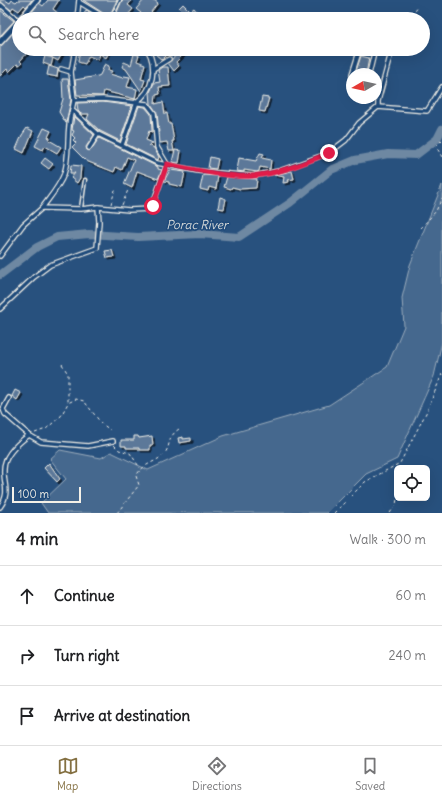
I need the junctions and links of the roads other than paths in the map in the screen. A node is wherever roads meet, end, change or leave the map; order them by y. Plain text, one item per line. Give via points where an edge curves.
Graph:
1 (37, 0) edge
2 (120, 0) edge
3 (79, 1) edge
4 (0, 7) edge
5 (27, 12) edge
6 (78, 12) edge
7 (96, 12) edge
8 (114, 12) edge
9 (12, 14) edge
10 (12, 29) edge
11 (0, 42) edge
12 (74, 56) edge
13 (148, 56) edge
14 (358, 56) edge
15 (373, 56) edge
16 (390, 56) edge
17 (169, 59) dead end
18 (354, 68) edge
19 (370, 68) edge
20 (61, 69) dead end
21 (153, 69) junction
22 (71, 72) junction
23 (382, 86) edge
24 (442, 87) edge
25 (74, 100) junction
26 (137, 102) junction
27 (378, 107) joint
28 (72, 110) junction
29 (98, 134) junction
30 (122, 145) junction
31 (90, 148) dead end
32 (167, 164) junction
33 (85, 180) dead end
34 (98, 207) junction
35 (42, 208) junction
36 (81, 209) junction
37 (0, 256) edge
38 (0, 309) edge
39 (9, 398) dead end
40 (29, 435) junction
41 (113, 441) road end
42 (2, 461) edge
43 (0, 507) edge

1 - 5 street
2 - 8 lane
3 - 6 street
3 - 7 street
4 - 9 street via 1,5
10 - 11 street
12 - 22 street
13 - 21 street
14 - 18 street
15 - 19 street
16 - 23 street
17 - 21 street
20 - 22 street
21 - 26 street via 148,88
22 - 25 street
24 - 27 street via 427,110 408,111
25 - 26 street
25 - 28 street
26 - 30 street
26 - 32 street via 147,104 154,113 157,147
27 - 32 street via 337,147 314,159 279,171 252,176
28 - 29 street
28 - 35 street via 68,124 64,173 58,187
29 - 30 street
29 - 31 street
30 - 32 street via 157,163
32 - 34 street via 151,209 120,210
33 - 36 lane
34 - 36 street
34 - 38 street via 97,248 50,265
35 - 36 street
35 - 37 street via 23,225
39 - 40 street via 4,409 5,414
40 - 41 street via 41,442 88,446
40 - 42 street
42 - 43 street via 7,487

